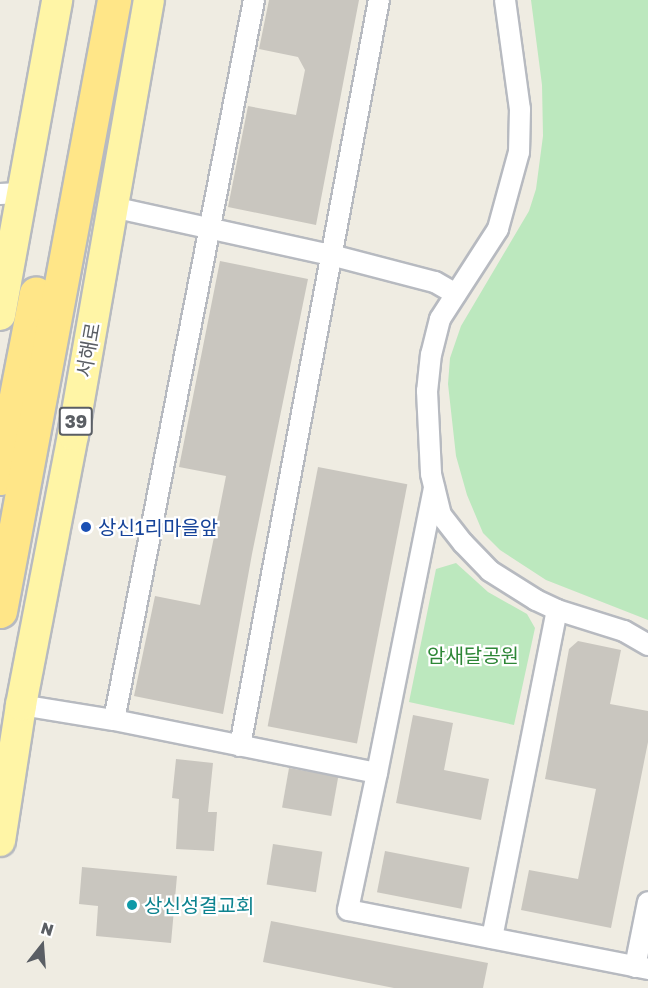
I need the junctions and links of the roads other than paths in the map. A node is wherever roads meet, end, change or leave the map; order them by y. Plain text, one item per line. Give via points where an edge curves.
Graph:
1 (57, 0) edge
2 (94, 0) edge
3 (114, 0) edge
4 (148, 0) edge
5 (254, 0) edge
6 (379, 0) edge
7 (505, 0) edge
8 (10, 194) edge
9 (112, 207) junction
10 (210, 227) junction
11 (332, 255) junction
12 (456, 294) junction
13 (0, 315) edge
14 (0, 478) edge
15 (434, 488) junction
16 (557, 610) junction
17 (0, 611) edge
18 (648, 645) edge
19 (21, 705) junction
20 (114, 720) junction
21 (240, 746) junction
22 (377, 773) junction
23 (1, 837) edge
24 (648, 902) edge
25 (492, 938) junction
26 (642, 968) edge

1 - 8 main road
2 - 14 highway
3 - 17 highway, 서해로 / 39
4 - 9 main road, 서해로 / 39
5 - 10 street
6 - 11 street
7 - 12 street via 520,110 519,152 498,229
8 - 13 main road
9 - 10 street
9 - 19 main road, 서해로 / 39
10 - 11 street
10 - 20 street
11 - 12 street via 435,282
11 - 21 street
12 - 15 street via 440,319 431,354 427,391
15 - 16 street via 441,515 490,571
15 - 22 street
16 - 18 street via 624,631
16 - 25 street
19 - 20 street
19 - 23 main road, 서해로 / 39
20 - 21 street
21 - 22 street
22 - 25 street via 348,910
24 - 26 street
25 - 26 street

